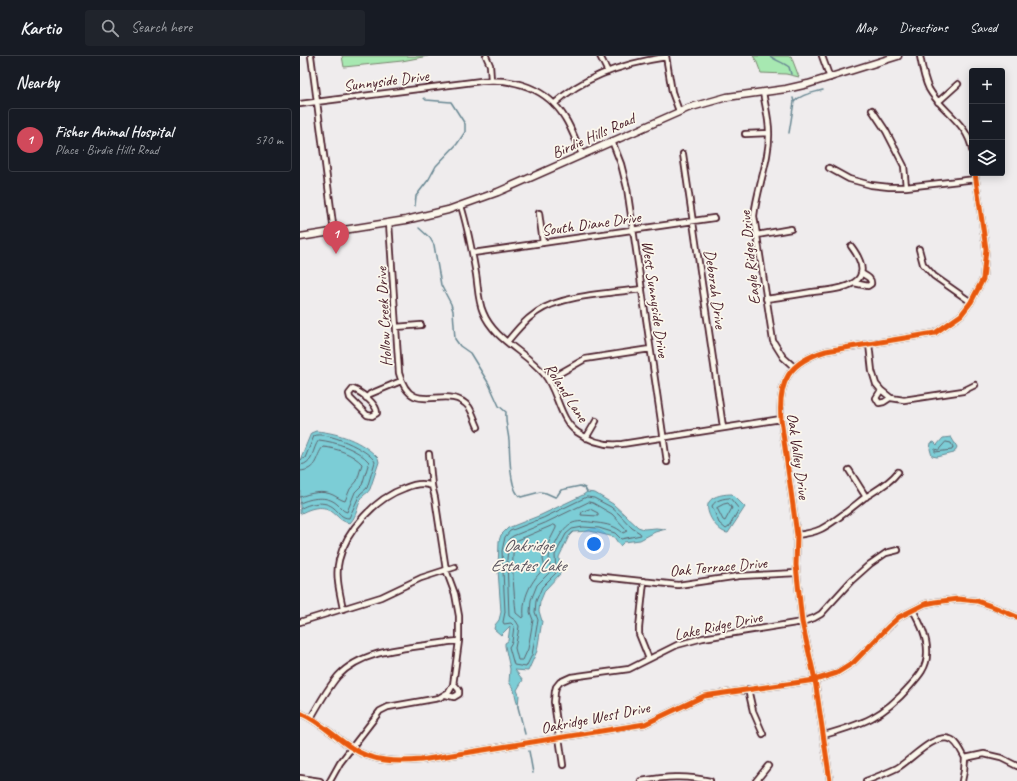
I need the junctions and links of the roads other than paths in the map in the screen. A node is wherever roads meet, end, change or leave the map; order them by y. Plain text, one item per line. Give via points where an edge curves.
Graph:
1 (311, 56) edge
2 (486, 56) edge
3 (600, 56) edge
4 (666, 56) edge
5 (822, 56) edge
6 (898, 56) edge
7 (920, 56) edge
8 (608, 72) junction
9 (830, 78) junction
10 (491, 80) junction
11 (958, 84) dead end
12 (763, 92) junction
13 (317, 102) junction
14 (938, 102) junction
15 (300, 104) edge
16 (554, 104) junction
17 (872, 110) dead end
18 (679, 111) junction
19 (769, 133) junction
20 (745, 134) dead end
21 (970, 140) edge
22 (612, 141) junction
23 (582, 154) junction
24 (683, 154) dead end
25 (829, 168) dead end
26 (976, 176) edge
27 (976, 179) junction
28 (906, 187) junction
29 (461, 206) junction
30 (539, 212) dead end
31 (714, 218) dead end
32 (693, 221) junction
33 (389, 223) junction
34 (791, 229) dead end
35 (633, 230) junction
36 (334, 232) junction
37 (757, 235) junction
38 (300, 237) edge
39 (543, 243) junction
40 (851, 246) dead end
41 (919, 249) dead end
42 (472, 253) junction
43 (861, 273) junction
44 (854, 283) junction
45 (642, 289) junction
46 (766, 298) junction
47 (971, 302) junction
48 (421, 326) dead end
49 (396, 327) junction
50 (507, 342) junction
51 (869, 344) junction
52 (650, 349) junction
53 (794, 367) junction
54 (548, 380) junction
55 (401, 381) junction
56 (975, 384) dead end
57 (880, 390) junction
58 (366, 398) junction
59 (890, 398) junction
60 (781, 419) junction
61 (596, 421) dead end
62 (478, 427) dead end
63 (723, 427) junction
64 (663, 437) junction
65 (586, 438) junction
66 (428, 454) dead end
67 (667, 462) dead end
68 (849, 470) dead end
69 (898, 472) dead end
70 (432, 486) junction
71 (866, 497) junction
72 (797, 535) junction
73 (898, 550) dead end
74 (455, 567) dead end
75 (446, 570) junction
76 (797, 573) junction
77 (594, 576) dead end
78 (644, 581) junction
79 (343, 609) junction
80 (913, 610) junction
81 (1017, 617) edge
82 (300, 622) edge
83 (802, 622) junction
84 (459, 642) junction
85 (649, 659) junction
86 (815, 680) junction
87 (454, 684) junction
88 (748, 689) junction
89 (446, 695) junction
90 (300, 713) edge
91 (311, 718) junction
92 (763, 734) dead end
93 (824, 735) junction
94 (560, 737) junction
95 (352, 748) junction
96 (965, 758) junction
97 (563, 765) dead end
98 (768, 766) dead end
99 (1017, 766) edge
100 (300, 778) edge
101 (320, 781) edge
102 (330, 781) edge
103 (641, 781) edge
104 (710, 781) edge
105 (756, 781) edge
106 (830, 781) edge
107 (866, 781) edge
108 (962, 781) edge

1 - 13 street
2 - 10 street via 490,65
3 - 8 street
4 - 8 street
4 - 18 street via 672,92
5 - 9 street
6 - 9 main road, Birdie Hills Road
7 - 14 street via 929,89
8 - 16 street via 575,87
9 - 12 main road, Birdie Hills Road
10 - 13 street, Sunnyside Drive
10 - 16 street, Sunnyside Drive via 527,86
11 - 14 street
12 - 18 main road, Birdie Hills Road via 716,100
12 - 19 street, Eagle Ridge Drive
13 - 15 street, Sunnyside Drive
13 - 36 street
14 - 21 street via 965,130
16 - 23 street, Sunnyside Drive via 566,119
17 - 28 street via 904,166
18 - 22 main road, Birdie Hills Road
19 - 20 street
19 - 37 street, Eagle Ridge Drive via 754,216
22 - 23 main road, Birdie Hills Road
22 - 35 street, West Sunnyside Drive via 624,173
23 - 29 main road, Birdie Hills Road
24 - 32 street, Deborah Drive
25 - 28 street via 849,179 871,185 888,188
26 - 27 street, Oak Valley Drive
27 - 28 street
27 - 47 street, Oak Valley Drive via 986,249 983,279
29 - 33 main road, Birdie Hills Road
29 - 42 street, Roland Lane
30 - 39 street
31 - 32 street, South Diane Drive
32 - 35 street, South Diane Drive
32 - 63 street, Deborah Drive
33 - 36 main road, Birdie Hills Road
33 - 49 street, Hollow Creek Drive
34 - 37 street
35 - 39 street, South Diane Drive
35 - 45 street, West Sunnyside Drive
36 - 38 main road, Birdie Hills Road
37 - 46 street, Eagle Ridge Drive
39 - 42 street, South Diane Drive
40 - 43 street via 858,256 862,267
41 - 47 street via 924,264 934,276
42 - 50 street, Roland Lane via 483,314 491,327
43 - 44 street
43 - 44 street via 871,280 871,284 868,286
44 - 46 street via 840,289
45 - 50 street via 554,303 524,322
45 - 52 street, West Sunnyside Drive
46 - 53 street, Eagle Ridge Drive via 773,341
47 - 51 street, Oak Valley Drive via 961,315 935,333
48 - 49 street
49 - 55 street, Hollow Creek Drive
50 - 54 street, Roland Lane via 533,363
51 - 53 street, Oak Valley Drive via 826,351 810,356
51 - 57 street via 872,371
52 - 54 street via 585,359
52 - 64 street, West Sunnyside Drive
53 - 60 street, Oak Valley Drive via 779,402
54 - 65 street, Roland Lane via 566,419 575,431
55 - 58 street
55 - 62 street, Hollow Creek Drive via 416,397 424,399 444,396 457,399 469,408
56 - 59 street via 963,392 904,400
57 - 59 street
57 - 59 street via 876,398 879,403
58 - 58 street via 377,410 372,416 367,415 349,394 353,389
60 - 63 street, Roland Lane
60 - 72 street, Oak Valley Drive
61 - 65 street
63 - 64 street, Roland Lane
64 - 65 street, Roland Lane via 612,445
64 - 67 street, West Sunnyside Drive
66 - 70 street
68 - 71 street
69 - 71 street via 889,483
70 - 75 street
70 - 79 street via 411,485 384,498 351,533 337,568
71 - 72 street via 820,529 809,534
72 - 76 street, Oak Valley Drive
73 - 83 street, Lake Ridge Drive via 886,553 870,564 821,614
74 - 75 street
75 - 79 street via 381,597
75 - 84 street via 458,607
76 - 78 street, Oak Terrace Drive via 739,576 678,585
76 - 83 street, Oak Valley Drive
77 - 78 street, Oak Terrace Drive
78 - 85 street via 639,634
79 - 82 street
80 - 81 street, Oakridge West Drive via 935,602 967,600 977,601
80 - 86 street, Oakridge West Drive via 899,617 853,663 837,673
80 - 93 street via 925,637 928,653 924,668 898,700 884,711 852,727
83 - 85 street, Lake Ridge Drive via 703,638 677,645
83 - 86 street, Oak Valley Drive
84 - 87 street
84 - 91 street via 379,653 358,661 330,686
85 - 94 street, Lake Ridge Drive via 629,669 571,677 560,682 554,691 554,702
86 - 88 street, Oakridge West Drive
86 - 93 street, Oak Valley Drive
87 - 89 street
87 - 89 street via 459,694 456,697
88 - 92 street via 753,711
88 - 94 street, Oakridge West Drive via 704,696 645,724
89 - 95 street via 434,700 388,707 380,711
90 - 91 street, Oakridge West Drive
91 - 95 street, Oakridge West Drive
93 - 106 street, Oak Valley Drive
94 - 95 street, Oakridge West Drive via 399,762 377,759
94 - 97 street, Lake Ridge Drive
95 - 102 street
96 - 99 street via 984,754 1001,758
96 - 107 street via 958,745 950,738 940,739 930,743 898,768
96 - 108 street
98 - 105 street
100 - 101 street
103 - 104 street via 680,776

